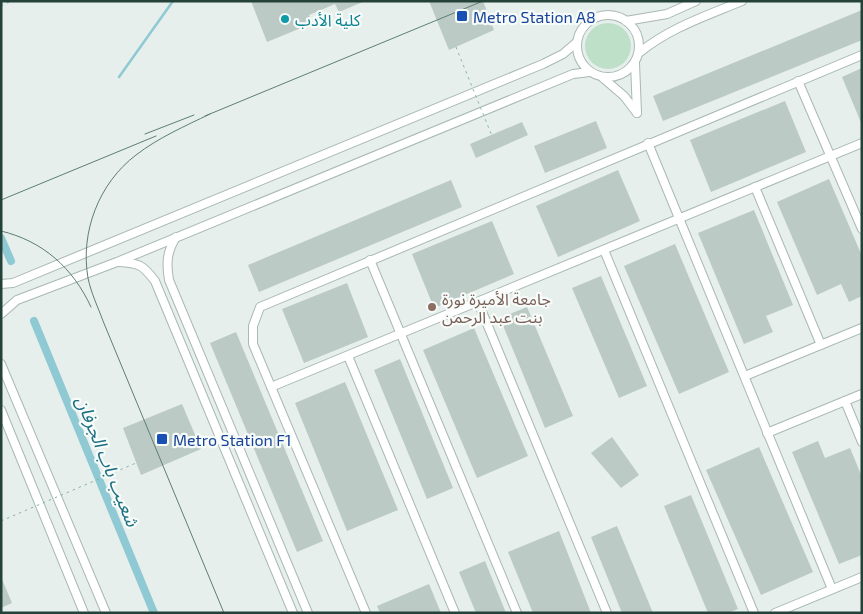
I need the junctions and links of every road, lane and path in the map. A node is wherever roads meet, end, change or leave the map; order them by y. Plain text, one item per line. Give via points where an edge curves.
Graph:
1 (11, 1) edge
2 (696, 1) edge
3 (742, 1) edge
4 (1, 6) edge
5 (626, 21) junction
6 (577, 42) junction
7 (456, 47) dead end
8 (639, 53) junction
9 (862, 55) edge
10 (635, 63) junction
11 (590, 72) junction
12 (603, 78) junction
13 (798, 81) junction
14 (492, 136) dead end
15 (648, 143) junction
16 (862, 143) edge
17 (832, 156) junction
18 (755, 187) junction
19 (680, 218) junction
20 (862, 229) edge
21 (176, 237) junction
22 (604, 250) junction
23 (370, 260) junction
24 (117, 262) junction
25 (1, 284) edge
26 (478, 302) junction
27 (1, 314) edge
28 (862, 328) edge
29 (401, 334) junction
30 (821, 345) junction
31 (348, 356) junction
32 (1, 364) edge
33 (744, 376) junction
34 (271, 387) junction
35 (862, 394) edge
36 (845, 401) junction
37 (1, 410) edge
38 (767, 433) junction
39 (862, 442) edge
40 (136, 463) dead end
41 (1, 521) edge
42 (862, 577) edge
43 (832, 589) junction
44 (84, 613) edge
45 (106, 613) edge
46 (293, 613) edge
47 (308, 613) edge
48 (366, 613) edge
49 (454, 613) edge
50 (518, 613) edge
51 (607, 613) edge
52 (754, 613) edge
53 (775, 613) edge

1 - 4 path
2 - 5 street via 666,14
3 - 8 street via 658,38
5 - 6 street via 609,15 592,20 585,25
5 - 8 street via 637,35
6 - 11 street via 579,59
6 - 25 street via 543,64 13,283
7 - 14 path, bridge
8 - 10 street
9 - 13 street
10 - 12 street via 621,75
10 - 12 street via 637,113 624,96
11 - 12 street
11 - 21 street via 565,78
13 - 15 street
13 - 17 street
15 - 19 street
15 - 23 street
16 - 17 street
17 - 18 street
17 - 20 street
18 - 19 street
18 - 30 street
19 - 22 street
19 - 33 street
21 - 24 street
21 - 47 street via 168,250 169,280
22 - 26 street
22 - 52 street
23 - 29 street
23 - 34 street via 260,307 253,326 253,344
24 - 27 street via 17,300
24 - 46 street via 137,262 155,281
26 - 29 street
26 - 51 street
28 - 30 street
29 - 31 street
29 - 50 street
30 - 33 street
31 - 34 street
31 - 49 street
32 - 45 street
33 - 38 street
34 - 48 street
35 - 36 street
36 - 38 street
36 - 39 street
37 - 44 street
38 - 43 street
40 - 41 path, bridge
42 - 43 street
43 - 53 street

